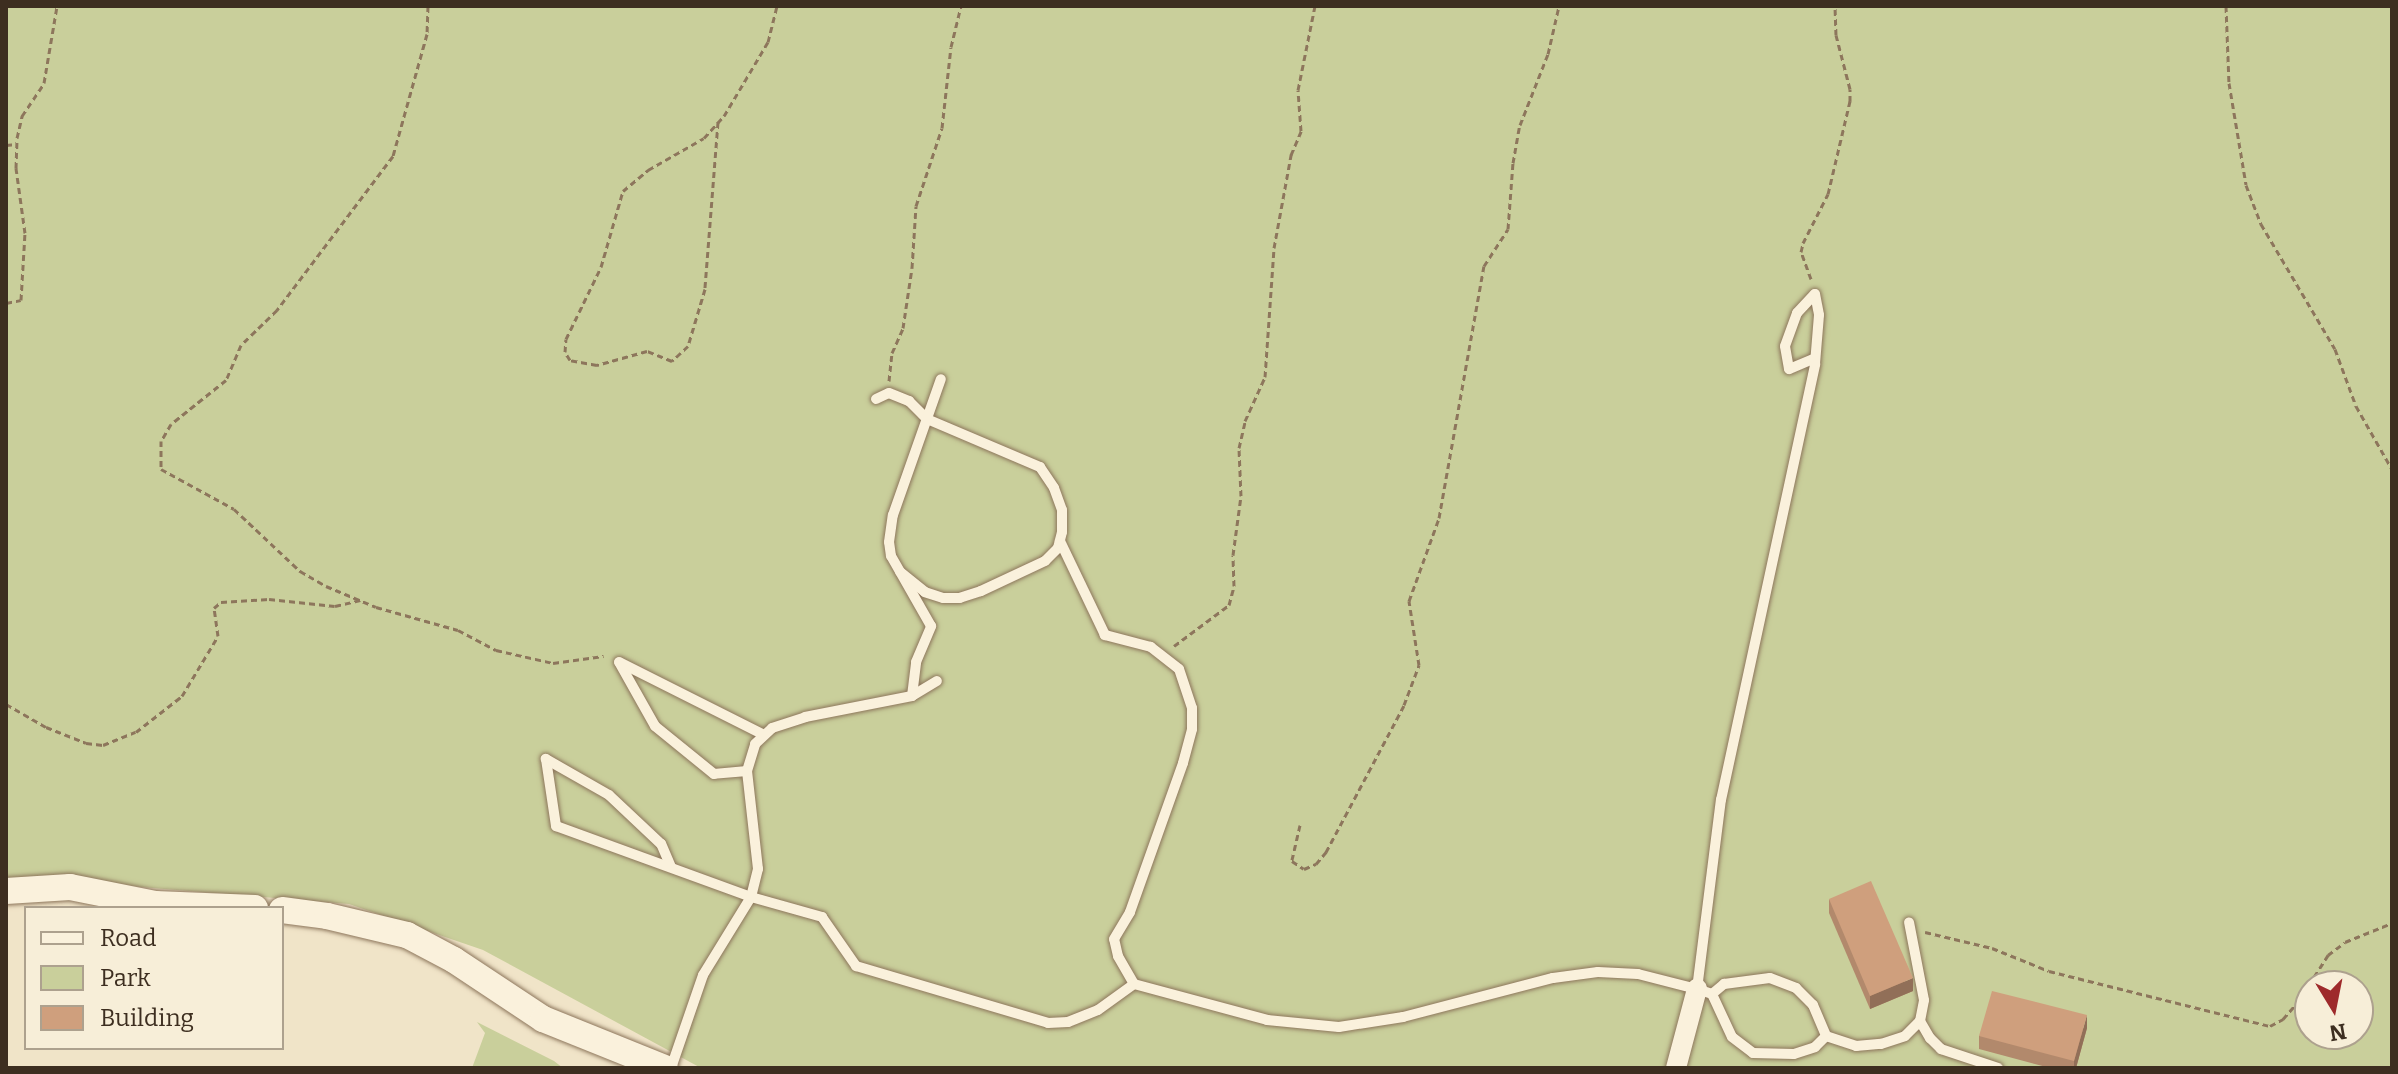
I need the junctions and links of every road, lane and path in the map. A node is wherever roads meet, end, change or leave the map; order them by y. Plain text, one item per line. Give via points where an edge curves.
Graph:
1 (57, 6) edge
2 (428, 6) edge
3 (777, 6) edge
4 (961, 6) edge
5 (1315, 6) edge
6 (1559, 6) edge
7 (1835, 6) edge
8 (2226, 6) edge
9 (718, 122) junction
10 (17, 144) junction
11 (6, 145) edge
12 (1815, 294) junction
13 (6, 303) edge
14 (1815, 364) junction
15 (941, 379) dead end
16 (889, 393) junction
17 (876, 399) dead end
18 (927, 419) junction
19 (2392, 469) edge
20 (1060, 541) junction
21 (900, 572) junction
22 (360, 600) junction
23 (610, 655) dead end
24 (1161, 655) junction
25 (937, 681) dead end
26 (912, 696) junction
27 (6, 704) edge
28 (764, 735) junction
29 (747, 771) junction
30 (1300, 825) dead end
31 (671, 867) junction
32 (6, 891) edge
33 (751, 897) junction
34 (205, 906) edge
35 (284, 910) edge
36 (1909, 922) joint
37 (2392, 923) edge
38 (1134, 984) junction
39 (1705, 992) junction
40 (1920, 1021) junction
41 (1826, 1036) junction
42 (668, 1068) edge
43 (1676, 1068) edge
44 (1998, 1068) edge

1 - 10 path via 44,83 22,116
2 - 22 path via 427,34 393,156 277,310 241,345 226,380 180,413 161,441 161,469 234,509 300,571
3 - 9 path via 768,42
4 - 16 path via 942,128 916,206 912,268 903,328 892,353
5 - 24 path via 1298,90 1301,131 1291,155 1274,248 1265,377 1239,448 1234,586 1229,605
6 - 30 path via 1548,54 1520,125 1508,229 1484,266 1439,518 1409,601 1419,665 1404,705 1326,852 1304,869 1292,861
7 - 12 path via 1850,101 1828,194 1801,252
8 - 19 path via 2229,83 2246,185 2261,224 2329,338 2356,406
9 - 9 path via 705,289 688,346 672,361 647,351 597,365 570,360 566,339 601,267 623,191 704,138
10 - 11 path
10 - 13 path via 25,233 21,300
12 - 14 lane
12 - 14 lane via 1797,313 1785,346 1789,369 1813,359
14 - 39 lane via 1721,800
15 - 18 lane
16 - 17 lane
16 - 18 lane via 909,401
18 - 20 lane via 1040,467 1062,510
18 - 21 lane via 893,515 891,556
20 - 21 lane via 1045,561 960,598 925,592
20 - 24 lane via 1105,635 1151,647
21 - 26 lane via 931,626 916,662
22 - 23 path via 458,630 496,650 553,663
22 - 27 path via 335,606 269,599 221,602 214,608 218,636 182,696 136,732 103,745 46,727
24 - 38 lane via 1179,669 1192,708 1192,729 1130,912 1114,939
25 - 26 lane
26 - 28 lane via 805,717
28 - 29 lane via 755,744
28 - 29 lane via 619,662 655,726 714,774
29 - 33 lane via 758,869
31 - 31 lane via 661,844 609,795 546,759 556,826
31 - 33 lane
32 - 34 street via 70,887 155,904
33 - 38 lane via 822,917 856,966 1048,1023 1068,1022 1098,1010
33 - 42 lane via 703,975
35 - 42 street via 407,935 543,1019
36 - 37 path via 1932,937 1992,948 2049,971 2270,1026 2298,1002 2328,955 2345,942
36 - 40 lane via 1924,1000
38 - 39 lane via 1267,1020 1339,1027 1598,972 1638,974
39 - 41 lane via 1770,978 1796,988 1813,1005
39 - 41 lane via 1732,1037 1753,1053 1794,1054 1815,1047
39 - 43 street
40 - 41 lane via 1905,1036 1881,1044 1856,1046
40 - 44 lane via 1941,1049

